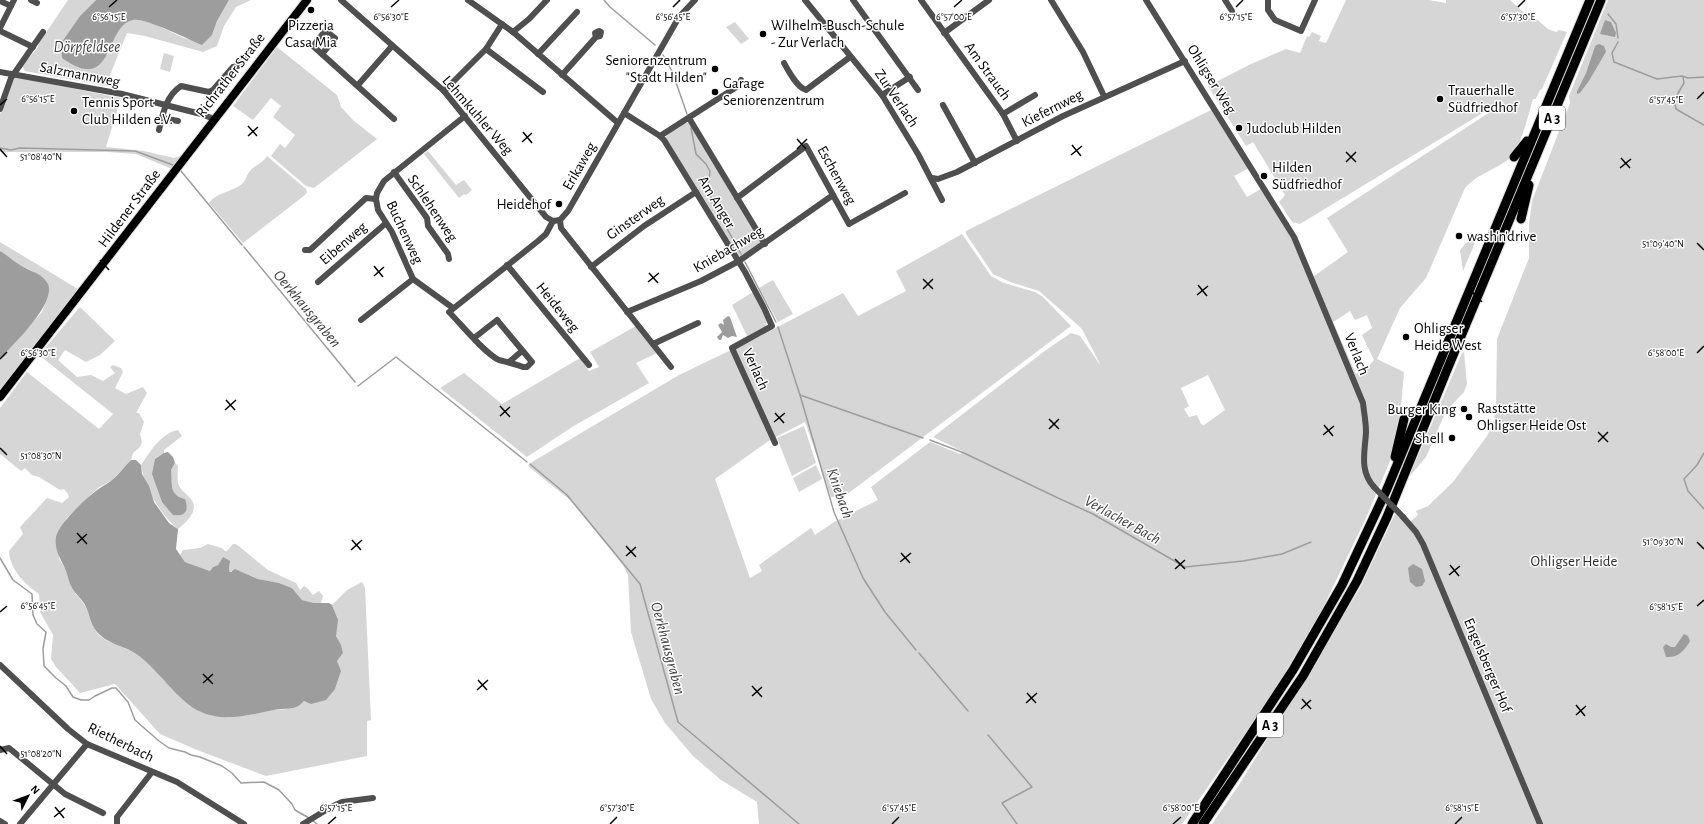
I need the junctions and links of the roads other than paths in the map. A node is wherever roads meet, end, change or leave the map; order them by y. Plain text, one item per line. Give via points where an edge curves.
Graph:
1 (14, 0) edge
2 (307, 0) edge
3 (341, 0) edge
4 (468, 0) edge
5 (547, 0) edge
6 (695, 0) edge
7 (805, 0) edge
8 (853, 0) edge
9 (920, 0) edge
10 (988, 0) edge
11 (1051, 0) edge
12 (1146, 0) edge
13 (1225, 0) edge
14 (1268, 0) edge
15 (1315, 0) edge
16 (1590, 0) edge
17 (1601, 0) edge
18 (0, 1) edge
19 (11, 6) junction
20 (1232, 11) dead end
21 (577, 12) dead end
22 (502, 24) junction
23 (0, 29) edge
24 (43, 32) dead end
25 (513, 32) junction
26 (944, 33) junction
27 (596, 37) dead end
28 (256, 43) dead end
29 (33, 46) junction
30 (392, 46) junction
31 (486, 48) junction
32 (322, 54) junction
33 (538, 54) junction
34 (850, 57) junction
35 (1185, 61) junction
36 (784, 63) dead end
37 (0, 72) edge
38 (13, 74) junction
39 (562, 75) junction
40 (910, 77) junction
41 (741, 80) dead end
42 (358, 85) junction
43 (918, 90) dead end
44 (444, 91) junction
45 (543, 92) dead end
46 (882, 95) junction
47 (1035, 95) dead end
48 (1104, 96) junction
49 (166, 105) junction
50 (943, 105) dead end
51 (0, 109) edge
52 (1544, 110) junction
53 (624, 113) junction
54 (1003, 114) junction
55 (465, 116) junction
56 (162, 118) junction
57 (689, 118) junction
58 (214, 119) junction
59 (394, 119) dead end
60 (178, 121) dead end
61 (618, 123) junction
62 (159, 130) dead end
63 (660, 136) junction
64 (1017, 140) junction
65 (1514, 157) dead end
66 (1535, 159) junction
67 (975, 163) junction
68 (177, 168) joint
69 (394, 172) junction
70 (932, 178) junction
71 (696, 192) junction
72 (906, 193) dead end
73 (833, 195) junction
74 (737, 198) junction
75 (376, 199) junction
76 (942, 200) dead end
77 (1521, 219) dead end
78 (556, 220) junction
79 (385, 224) junction
80 (1293, 234) joint
81 (765, 244) junction
82 (305, 250) dead end
83 (448, 259) dead end
84 (738, 261) junction
85 (507, 265) junction
86 (591, 267) junction
87 (413, 280) junction
88 (318, 282) dead end
89 (451, 310) junction
90 (627, 312) junction
91 (361, 320) dead end
92 (698, 323) dead end
93 (772, 326) joint
94 (474, 338) junction
95 (653, 344) junction
96 (522, 351) junction
97 (509, 362) junction
98 (589, 365) dead end
99 (671, 367) dead end
100 (0, 398) edge
101 (1404, 419) dead end
102 (775, 443) dead end
103 (1387, 489) junction
104 (1403, 492) dead end
105 (1387, 517) junction
106 (1404, 518) joint
107 (1, 667) edge
108 (87, 744) junction
109 (0, 750) edge
110 (152, 772) junction
111 (52, 785) junction
112 (373, 798) dead end
113 (104, 813) dead end
114 (0, 821) edge
115 (305, 822) edge
116 (5, 824) edge
117 (20, 824) edge
118 (117, 824) edge
119 (244, 824) edge
120 (1192, 824) edge
121 (1203, 824) edge
122 (1540, 824) edge

1 - 19 street
2 - 58 main road, Richrather Straße
3 - 30 street, Lehmkuhler Weg
4 - 22 street
5 - 25 street
6 - 53 street, Erikaweg via 678,17
7 - 34 street, Zur Verlach
8 - 40 street
9 - 26 street, Am Strauch
10 - 26 street
11 - 48 street via 1083,52
12 - 35 street, Ohligser Weg
13 - 20 street
14 - 15 street via 1268,10 1275,20 1301,31
16 - 52 highway, A 3
17 - 66 highway, A 3
18 - 19 street
19 - 23 street
21 - 33 street
22 - 25 street
22 - 31 street
23 - 29 street
24 - 29 street
25 - 33 street
26 - 54 street, Am Strauch
27 - 39 street
28 - 49 street via 238,66 233,67 213,90 209,92 181,86 171,95
29 - 38 street
30 - 42 street
30 - 44 street, Lehmkuhler Weg
31 - 44 street
31 - 45 street
32 - 32 street via 313,46 327,28 335,38
32 - 42 street
33 - 39 street
34 - 36 street via 806,90 802,89
34 - 46 street, Zur Verlach
35 - 48 street, Kiefernweg
35 - 80 street, Ohligser Weg
37 - 38 street, Salzmannweg
38 - 49 street, Salzmannweg
38 - 51 street
39 - 61 street
40 - 43 street
40 - 46 street
41 - 57 street via 738,86
42 - 59 street
44 - 55 street, Lehmkuhler Weg
46 - 70 street, Zur Verlach
47 - 54 street
48 - 64 street, Kiefernweg
49 - 56 street
49 - 58 street, Salzmannweg
50 - 67 street
52 - 65 highway
52 - 103 highway, A 3
53 - 61 street, Erikaweg
53 - 63 street, Am Anger
54 - 64 street, Am Strauch
55 - 69 street, Buchenweg
55 - 78 street, Lehmkuhler Weg via 546,217
56 - 60 street
56 - 62 street
57 - 63 street
57 - 74 street, Am Anger
58 - 68 main road, Richrather Straße
61 - 78 street, Erikaweg via 568,211
63 - 71 street, Am Anger
64 - 67 street, Kiefernweg
66 - 77 highway
66 - 105 highway, A 3
67 - 70 street, Kiefernweg via 938,179
68 - 100 main road, Hildener Straße
69 - 75 street, Buchenweg via 380,185
69 - 83 street, Schlehenweg via 427,218 428,226 448,254
70 - 76 street, Zur Verlach
71 - 84 street, Am Anger
71 - 86 street, Ginsterweg via 644,226
72 - 73 street, Eschenweg via 849,224
73 - 74 street, Eschenweg via 806,146
73 - 81 street, Kniebachweg
74 - 81 street, Am Anger
75 - 79 street, Buchenweg
75 - 82 street via 366,198 310,250
78 - 85 street, Erikaweg via 546,234
78 - 86 street, Lehmkuhler Weg
79 - 87 street, Buchenweg via 392,232
79 - 88 street, Eibenweg
80 - 106 street, Verlach, bridge via 1363,403 1366,419 1364,471 1374,487
81 - 84 street, Kniebachweg
84 - 90 street, Kniebachweg via 701,281
84 - 93 street, Am Anger
85 - 89 street, Erikaweg
85 - 98 street, Heideweg
86 - 90 street, Lehmkuhler Weg
87 - 89 street, Buchenweg
87 - 91 street
89 - 94 street, Buchenweg
90 - 95 street, Lehmkuhler Weg
92 - 95 street
93 - 102 street, Verlach via 732,348
94 - 96 street via 497,320
94 - 97 street, Buchenweg via 489,353
95 - 99 street, Lehmkuhler Weg
96 - 97 street
96 - 97 street, Buchenweg via 532,362 523,367
101 - 103 highway
103 - 120 highway, A 3 via 1342,584 1293,670
104 - 105 highway
105 - 121 highway, A 3 via 1357,581 1302,676
106 - 122 street, Engelsberger Hof via 1423,544
107 - 108 street, Rietherbach
108 - 110 street, Rietherbach
108 - 111 street
109 - 111 street via 8,748
110 - 118 street via 117,817
110 - 119 street, Rietherbach via 177,782
111 - 113 street
111 - 117 street
112 - 115 street via 342,802
114 - 116 street

